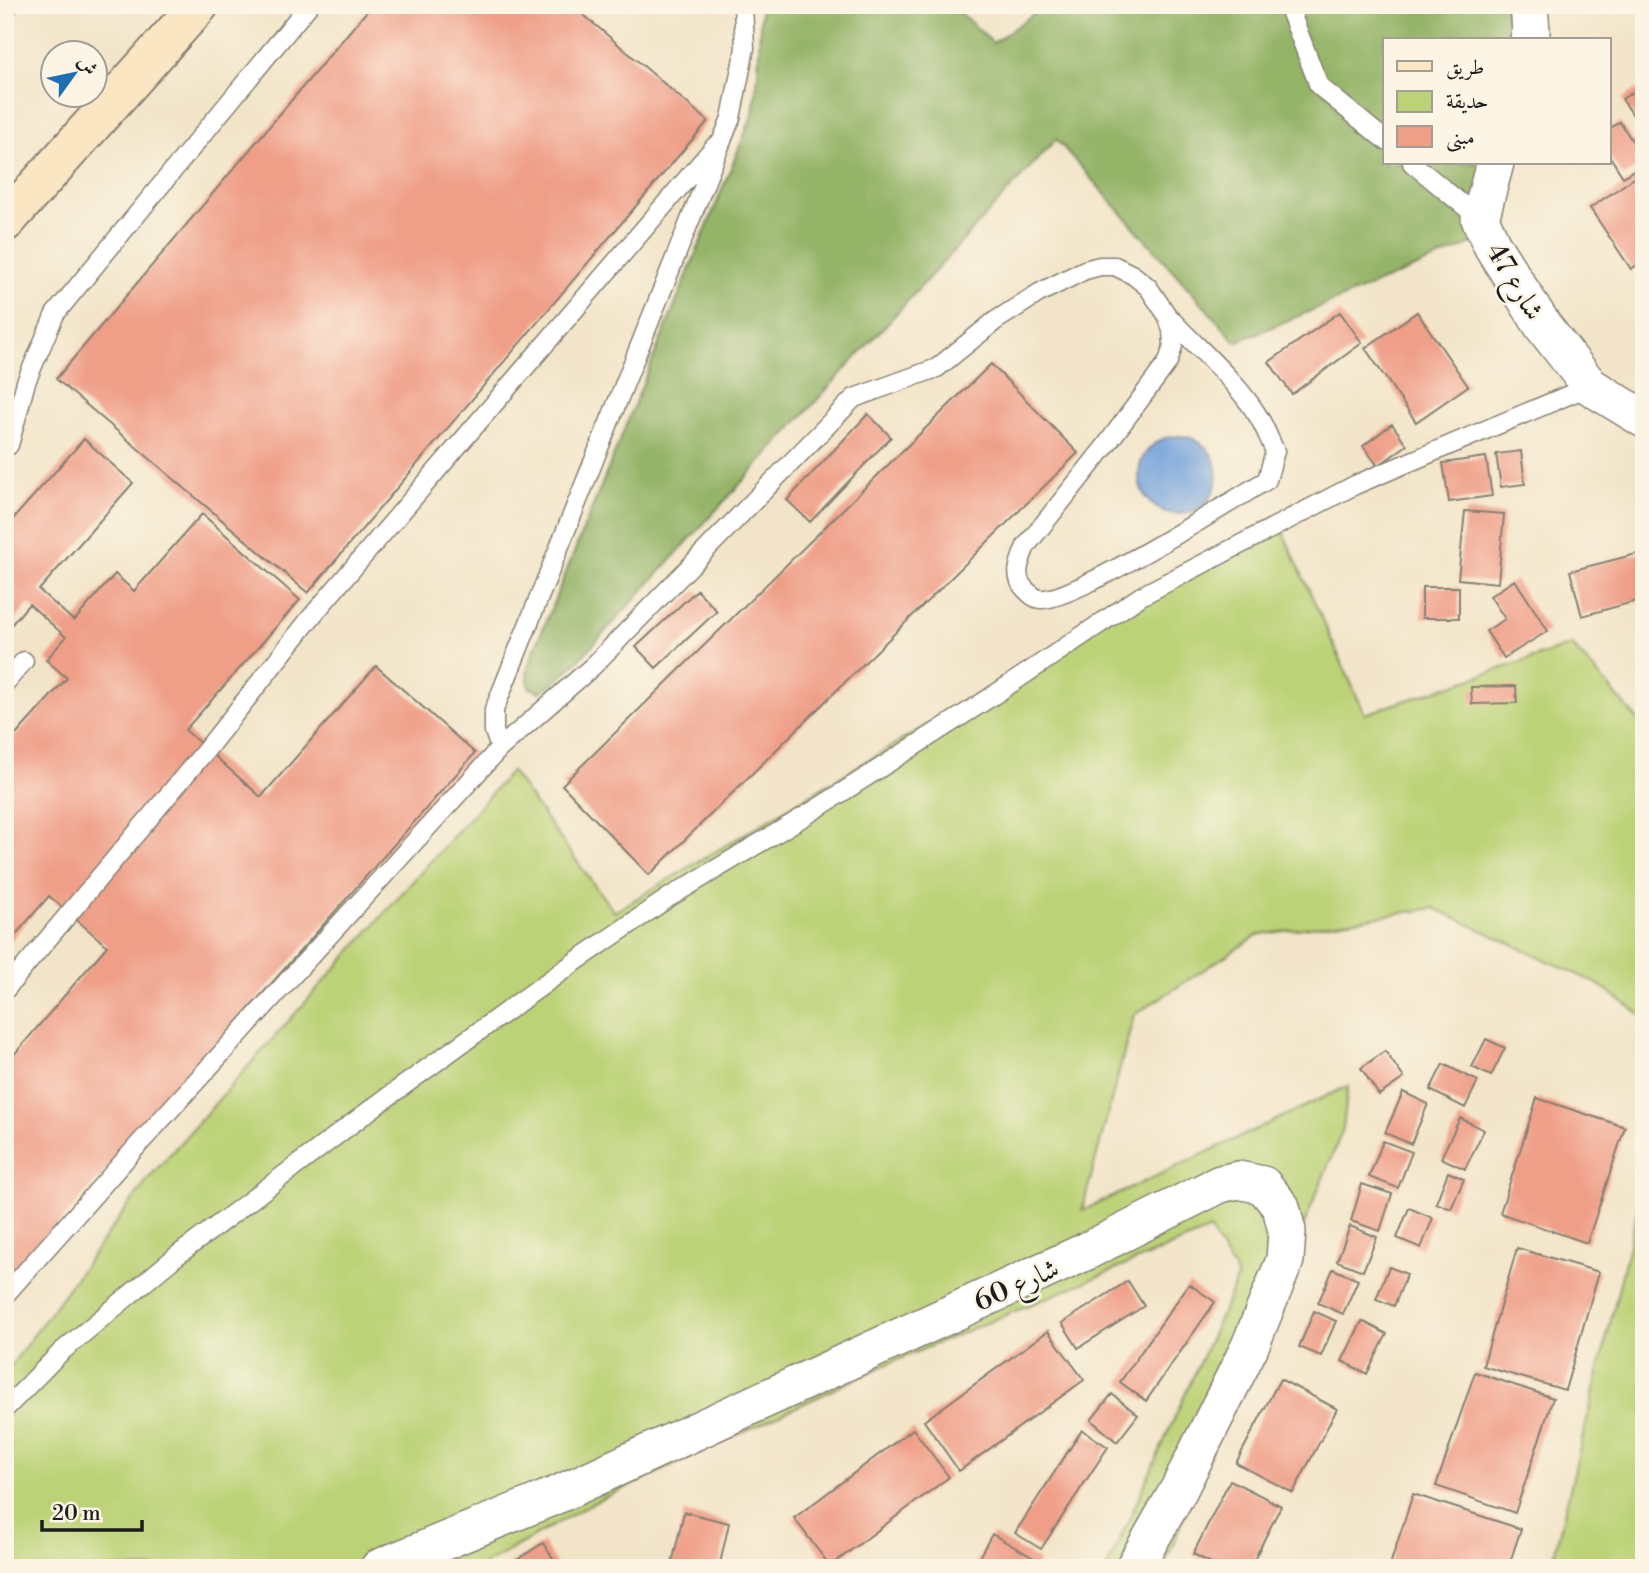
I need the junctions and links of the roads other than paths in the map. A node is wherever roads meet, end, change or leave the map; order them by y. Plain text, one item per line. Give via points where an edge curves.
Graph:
1 (198, 5) edge
2 (309, 5) edge
3 (743, 5) edge
4 (1288, 5) edge
5 (1529, 5) edge
6 (1530, 38) edge
7 (724, 135) junction
8 (1383, 139) edge
9 (1413, 164) edge
10 (1495, 164) edge
11 (1480, 219) junction
12 (5, 222) edge
13 (1167, 315) junction
14 (1590, 386) junction
15 (1644, 419) edge
16 (5, 448) edge
17 (24, 661) dead end
18 (5, 683) edge
19 (500, 748) junction
20 (5, 990) edge
21 (5, 1295) edge
22 (5, 1409) edge
23 (379, 1568) edge
24 (1134, 1568) edge

1 - 12 main road
2 - 16 lane via 55,314
3 - 7 lane via 745,48
4 - 8 lane via 1319,86
5 - 6 street
7 - 19 lane via 494,710
7 - 20 lane via 312,616
9 - 11 lane
10 - 11 street, شارع 47
11 - 14 street, شارع 47 via 1543,326
13 - 13 lane via 1225,374 1258,416 1275,451 1267,480 1096,580 1050,598 1038,598 1022,586 1018,576 1026,546 1168,362 1172,338
13 - 19 lane via 1148,287 1133,275 1115,266 1100,266 1039,293 995,321 937,368 854,398 593,666
14 - 15 street
14 - 22 lane via 1354,485 1141,596 824,804 668,898 378,1104 174,1258 61,1352
17 - 18 lane
19 - 21 lane
23 - 24 street, شارع 60 via 559,1494 1087,1251 1220,1184 1238,1180 1263,1185 1281,1207 1287,1231 1285,1260 1250,1346

